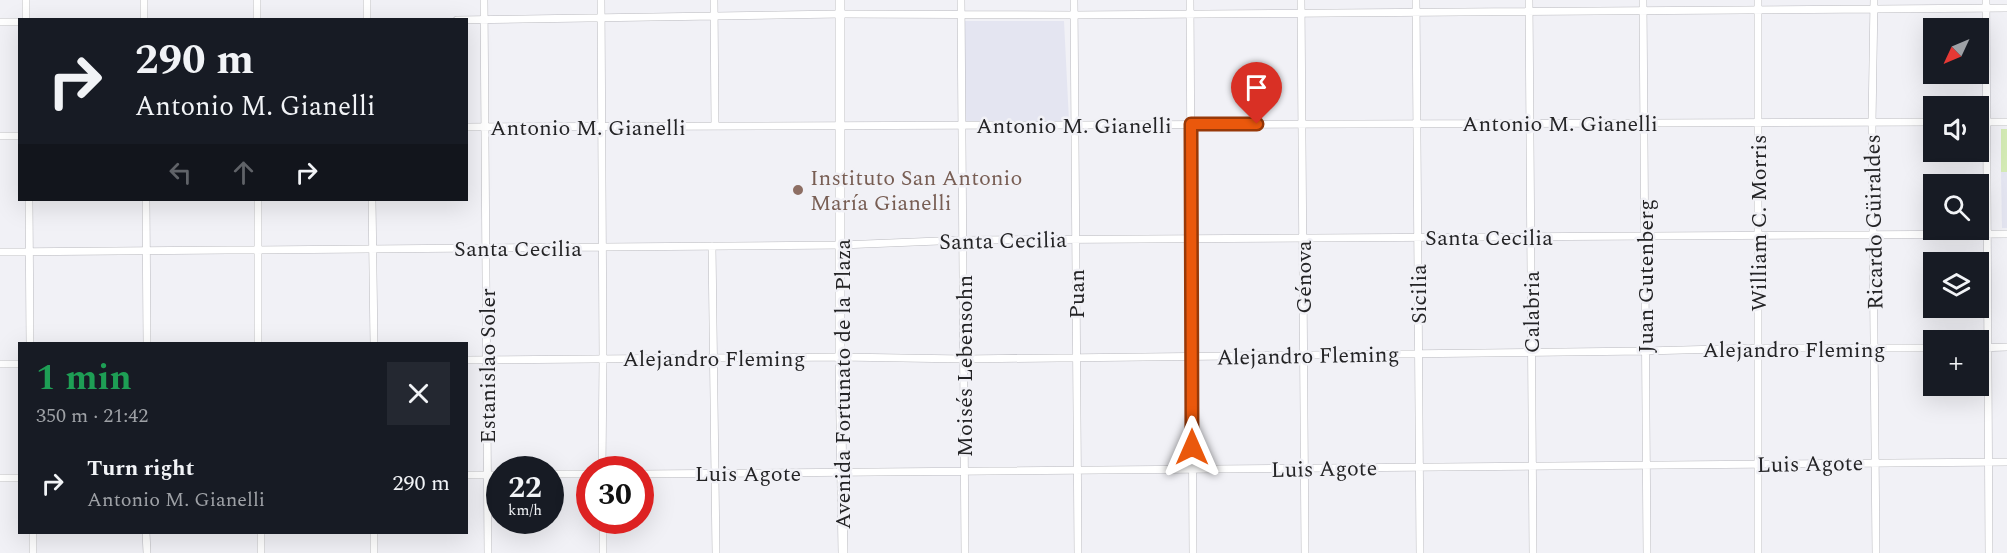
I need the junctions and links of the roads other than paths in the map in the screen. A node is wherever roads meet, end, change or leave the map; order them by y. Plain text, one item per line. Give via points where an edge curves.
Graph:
1 (26, 0) edge
2 (144, 0) edge
3 (257, 0) edge
4 (367, 0) edge
5 (484, 0) edge
6 (601, 0) edge
7 (714, 0) edge
8 (840, 0) edge
9 (961, 0) edge
10 (1074, 0) edge
11 (1190, 0) edge
12 (1301, 0) edge
13 (1416, 0) edge
14 (1529, 0) edge
15 (1643, 0) edge
16 (1758, 0) edge
17 (1874, 0) edge
18 (1986, 4) edge
19 (2007, 8) edge
20 (1874, 9) junction
21 (1643, 10) junction
22 (1758, 10) junction
23 (1529, 11) junction
24 (1417, 12) junction
25 (840, 14) junction
26 (961, 14) junction
27 (1190, 14) junction
28 (1302, 14) junction
29 (1074, 15) junction
30 (714, 16) junction
31 (601, 17) junction
32 (26, 18) edge
33 (144, 18) edge
34 (257, 18) edge
35 (367, 18) edge
36 (484, 19) junction
37 (468, 20) edge
38 (0, 22) edge
39 (18, 22) edge
40 (1983, 96) edge
41 (1923, 122) edge
42 (1989, 122) edge
43 (2007, 122) edge
44 (1302, 123) junction
45 (1417, 123) junction
46 (1530, 123) junction
47 (1644, 123) junction
48 (1758, 123) junction
49 (1872, 123) junction
50 (1075, 124) junction
51 (1191, 124) junction
52 (962, 125) junction
53 (715, 126) junction
54 (840, 126) junction
55 (468, 127) edge
56 (485, 127) junction
57 (602, 127) junction
58 (0, 136) edge
59 (18, 136) edge
60 (29, 201) edge
61 (146, 201) edge
62 (258, 201) edge
63 (372, 201) edge
64 (1989, 234) edge
65 (2007, 234) edge
66 (1872, 235) junction
67 (1923, 235) edge
68 (1644, 236) junction
69 (1758, 236) junction
70 (1418, 237) junction
71 (1531, 237) junction
72 (1191, 238) junction
73 (1303, 238) junction
74 (1076, 239) junction
75 (963, 240) junction
76 (1987, 240) edge
77 (841, 245) junction
78 (712, 246) junction
79 (603, 247) junction
80 (486, 248) junction
81 (372, 249) junction
82 (258, 250) junction
83 (146, 251) junction
84 (0, 252) edge
85 (30, 252) junction
86 (1988, 330) edge
87 (30, 342) edge
88 (147, 342) edge
89 (258, 342) edge
90 (374, 342) edge
91 (1758, 348) junction
92 (1923, 348) edge
93 (1989, 348) edge
94 (2007, 348) edge
95 (1875, 349) junction
96 (1645, 351) junction
97 (1532, 353) junction
98 (1419, 354) junction
99 (1304, 355) junction
100 (1192, 356) junction
101 (840, 357) junction
102 (713, 358) junction
103 (1077, 358) junction
104 (603, 359) junction
105 (964, 359) junction
106 (468, 360) edge
107 (487, 360) junction
108 (0, 364) edge
109 (18, 364) edge
110 (1988, 396) edge
111 (488, 456) edge
112 (602, 456) edge
113 (1988, 462) junction
114 (2007, 462) edge
115 (1875, 463) junction
116 (1758, 464) junction
117 (1646, 465) junction
118 (1533, 466) junction
119 (1419, 467) junction
120 (1304, 468) junction
121 (1193, 469) junction
122 (1077, 470) junction
123 (964, 471) junction
124 (843, 472) junction
125 (717, 473) junction
126 (654, 474) edge
127 (468, 475) edge
128 (486, 475) edge
129 (0, 478) edge
130 (18, 478) edge
131 (33, 534) edge
132 (146, 534) edge
133 (261, 534) edge
134 (374, 534) edge
135 (488, 534) edge
136 (603, 534) edge
137 (33, 553) edge
138 (147, 553) edge
139 (261, 553) edge
140 (374, 553) edge
141 (488, 553) edge
142 (603, 553) edge
143 (716, 553) edge
144 (843, 553) edge
145 (965, 553) edge
146 (1078, 553) edge
147 (1193, 553) edge
148 (1305, 553) edge
149 (1420, 553) edge
150 (1533, 553) edge
151 (1647, 553) edge
152 (1758, 553) edge
153 (1876, 553) edge
154 (1989, 553) edge

1 - 32 street
2 - 33 street
3 - 34 street
4 - 35 street
5 - 36 street, Estanislao Soler
6 - 31 street
7 - 30 street
8 - 25 main road, Avenida Fortunato de la Plaza
9 - 26 street, Moisés Lebensohn
10 - 29 street, Puan
11 - 27 street
12 - 28 street, Génova
13 - 24 street, Sicilia
14 - 23 street, Calabria
15 - 21 street, Juan Gutenberg
16 - 22 street, William C. Morris
17 - 20 street, Ricardo Güiraldes
18 - 19 street
18 - 20 street
18 - 40 street
20 - 22 street
20 - 49 street, Ricardo Güiraldes
21 - 22 street
21 - 23 street
21 - 47 street, Juan Gutenberg
22 - 48 street, William C. Morris
23 - 24 street
23 - 46 street, Calabria
24 - 28 street
24 - 45 street, Sicilia
25 - 26 street
25 - 30 street
25 - 54 main road, Avenida Fortunato de la Plaza
26 - 29 street
26 - 52 street, Moisés Lebensohn
27 - 28 street
27 - 29 street
27 - 51 street
28 - 44 street, Génova
29 - 50 street, Puan
30 - 31 street
30 - 53 street
31 - 36 street
31 - 57 street
36 - 37 street
36 - 56 street, Estanislao Soler
38 - 39 street
41 - 49 street, Antonio M. Gianelli
42 - 43 street
44 - 45 street, Antonio M. Gianelli
44 - 51 street, Antonio M. Gianelli
44 - 73 street, Génova
45 - 46 street, Antonio M. Gianelli
45 - 70 street, Sicilia
46 - 47 street, Antonio M. Gianelli
46 - 71 street, Calabria
47 - 48 street, Antonio M. Gianelli
47 - 68 street, Juan Gutenberg
48 - 49 street, Antonio M. Gianelli
48 - 69 street, William C. Morris
49 - 66 street, Ricardo Güiraldes
50 - 51 street, Antonio M. Gianelli
50 - 52 street, Antonio M. Gianelli
50 - 74 street, Puan
51 - 72 street
52 - 54 street, Antonio M. Gianelli
52 - 75 street, Moisés Lebensohn
53 - 54 street, Antonio M. Gianelli
53 - 57 street, Antonio M. Gianelli
54 - 77 main road, Avenida Fortunato de la Plaza
55 - 56 street, Antonio M. Gianelli
56 - 57 street, Antonio M. Gianelli
56 - 80 street, Estanislao Soler
57 - 79 street
58 - 59 street
60 - 85 street
61 - 83 street
62 - 82 street
63 - 81 street
64 - 65 street, Santa Cecilia
66 - 67 street, Santa Cecilia
66 - 69 street, Santa Cecilia
66 - 95 street, Ricardo Güiraldes
68 - 69 street, Santa Cecilia
68 - 71 street, Santa Cecilia
68 - 96 street, Juan Gutenberg
69 - 91 street, William C. Morris
70 - 71 street, Santa Cecilia
70 - 73 street, Santa Cecilia
70 - 98 street, Sicilia
71 - 97 street, Calabria
72 - 73 street, Santa Cecilia
72 - 74 street, Santa Cecilia
72 - 100 street
73 - 99 street, Génova
74 - 75 street, Santa Cecilia
74 - 103 street, Puan
75 - 77 street, Santa Cecilia
75 - 105 street, Moisés Lebensohn
76 - 86 street
77 - 78 street, Santa Cecilia
77 - 101 main road, Avenida Fortunato de la Plaza
78 - 79 street, Santa Cecilia
78 - 102 street
79 - 80 street, Santa Cecilia
79 - 104 street
80 - 81 street, Santa Cecilia
80 - 107 street, Estanislao Soler
81 - 82 street, Santa Cecilia
81 - 90 street
82 - 83 street, Santa Cecilia
82 - 89 street
83 - 85 street, Santa Cecilia
83 - 88 street
84 - 85 street, Santa Cecilia
85 - 87 street
91 - 95 street, Alejandro Fleming
91 - 96 street, Alejandro Fleming
91 - 116 street, William C. Morris
92 - 95 street, Alejandro Fleming
93 - 94 street
95 - 115 street, Ricardo Güiraldes
96 - 97 street, Alejandro Fleming
96 - 117 street, Juan Gutenberg
97 - 98 street, Alejandro Fleming
97 - 118 street, Calabria
98 - 99 street, Alejandro Fleming
98 - 119 street, Sicilia
99 - 100 street, Alejandro Fleming
99 - 120 street, Génova
100 - 103 street, Alejandro Fleming
100 - 121 street
101 - 102 street, Alejandro Fleming
101 - 105 street, Alejandro Fleming
101 - 124 main road, Avenida Fortunato de la Plaza
102 - 104 street, Alejandro Fleming
102 - 125 street
103 - 105 street, Alejandro Fleming
103 - 122 street, Puan
104 - 107 street, Alejandro Fleming
104 - 112 street
105 - 123 street, Moisés Lebensohn
106 - 107 street, Alejandro Fleming
107 - 111 street, Estanislao Soler
108 - 109 street
110 - 113 street
113 - 114 street, Luis Agote
113 - 115 street, Luis Agote
113 - 154 street
115 - 116 street, Luis Agote
115 - 153 street, Ricardo Güiraldes
116 - 117 street, Luis Agote
116 - 152 street, William C. Morris
117 - 118 street, Luis Agote
117 - 151 street, Juan Gutenberg
118 - 119 street, Luis Agote
118 - 150 street, Calabria
119 - 120 street, Luis Agote
119 - 149 street, Sicilia
120 - 121 street, Luis Agote
120 - 148 street, Génova
121 - 122 street, Luis Agote
121 - 147 street
122 - 123 street, Luis Agote
122 - 146 street, Puan
123 - 124 street, Luis Agote
123 - 145 street, Moisés Lebensohn
124 - 125 street, Luis Agote
124 - 144 main road, Avenida Fortunato de la Plaza
125 - 126 street, Luis Agote
125 - 143 street
127 - 128 street
129 - 130 street
131 - 137 street
132 - 138 street
133 - 139 street
134 - 140 street
135 - 141 street, Estanislao Soler
136 - 142 street

